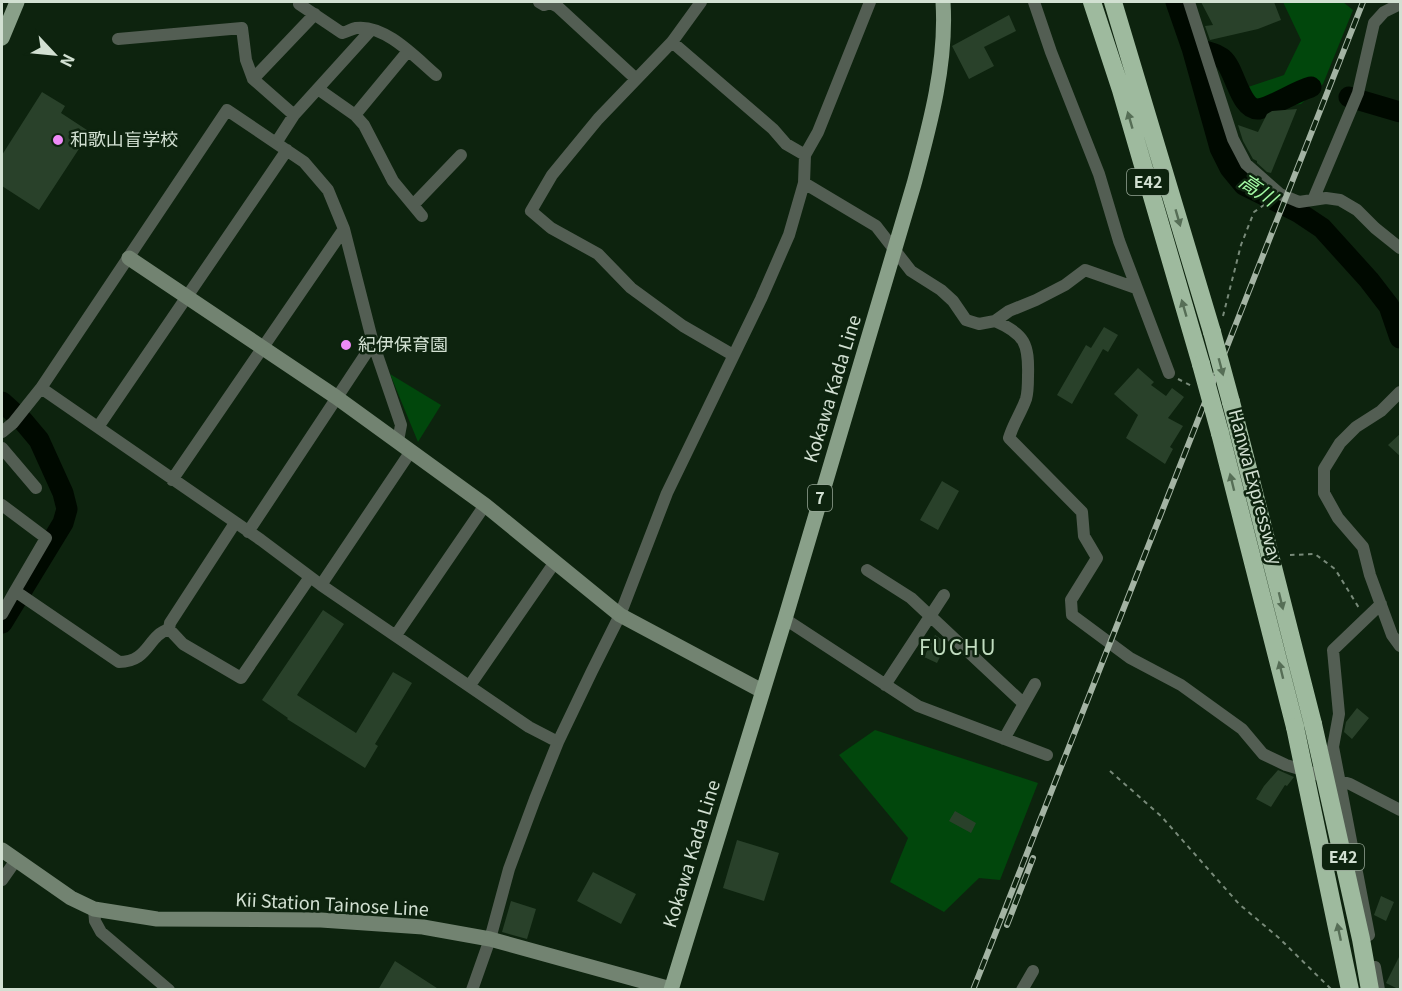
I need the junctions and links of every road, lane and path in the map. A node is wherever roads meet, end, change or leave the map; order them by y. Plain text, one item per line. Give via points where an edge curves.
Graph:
1 (17, 2) edge
2 (539, 2) edge
3 (701, 2) edge
4 (870, 2) edge
5 (943, 2) edge
6 (1034, 2) edge
7 (1092, 2) edge
8 (1113, 2) edge
9 (1189, 2) edge
10 (299, 4) dead end
11 (1401, 4) edge
12 (315, 14) junction
13 (370, 30) junction
14 (2, 38) edge
15 (118, 39) dead end
16 (672, 42) junction
17 (408, 51) junction
18 (436, 75) dead end
19 (635, 78) junction
20 (253, 79) junction
21 (318, 89) junction
22 (355, 115) junction
23 (294, 116) junction
24 (281, 147) junction
25 (461, 155) dead end
26 (805, 155) junction
27 (804, 183) junction
28 (1272, 198) dead end
29 (1313, 200) junction
30 (412, 205) junction
31 (422, 216) dead end
32 (344, 229) junction
33 (1400, 247) edge
34 (895, 250) junction
35 (129, 258) junction
36 (1136, 288) junction
37 (186, 297) junction
38 (995, 321) junction
39 (1217, 325) junction
40 (373, 343) junction
41 (262, 349) junction
42 (733, 355) junction
43 (1170, 374) joint
44 (41, 387) junction
45 (1197, 389) dead end
46 (1401, 392) edge
47 (336, 397) junction
48 (98, 427) junction
49 (2, 432) edge
50 (398, 441) junction
51 (2, 448) edge
52 (411, 451) junction
53 (172, 480) junction
54 (36, 488) dead end
55 (2, 505) edge
56 (485, 505) junction
57 (235, 523) junction
58 (248, 532) junction
59 (1290, 555) dead end
60 (555, 562) junction
61 (867, 570) dead end
62 (310, 577) junction
63 (321, 585) junction
64 (19, 594) junction
65 (944, 595) dead end
66 (1381, 604) junction
67 (2, 614) edge
68 (621, 615) junction
69 (930, 615) junction
70 (1366, 618) junction
71 (785, 619) junction
72 (169, 629) junction
73 (396, 635) junction
74 (1401, 646) edge
75 (1035, 684) dead end
76 (470, 685) junction
77 (885, 685) junction
78 (762, 692) junction
79 (1024, 704) junction
80 (1304, 726) junction
81 (1004, 739) junction
82 (558, 742) junction
83 (1047, 755) dead end
84 (1110, 771) dead end
85 (1340, 780) junction
86 (1401, 810) edge
87 (2, 849) edge
88 (16, 860) junction
89 (2, 880) edge
90 (94, 909) junction
91 (490, 939) junction
92 (1033, 970) dead end
93 (671, 989) edge
94 (169, 990) edge
95 (472, 990) edge
96 (1022, 990) edge
97 (1332, 990) edge
98 (1350, 990) edge
99 (1370, 990) edge
100 (1379, 990) edge

1 - 14 main road
2 - 19 street via 558,7
3 - 16 street
4 - 26 street
5 - 34 main road, Kokawa Kada Line / 7 via 941,61 931,122
6 - 36 street via 1099,174
80 -> 7 highway, Hanwa Expressway / E42, bridge via 1121,90
8 -> 39 highway, Hanwa Expressway / E42
9 - 29 street via 1233,139 1246,164 1280,194 1299,202
10 - 12 street
11 - 29 street via 1384,12 1374,23 1356,99
12 - 13 street via 342,33 357,28
12 - 20 street
13 - 17 street via 388,35
13 - 21 street
15 - 20 street via 242,28
16 - 19 street
16 - 26 street via 786,144
17 - 18 street
17 - 22 street
19 - 42 street via 552,175 531,211 551,228 598,254 631,288 683,326
20 - 23 street
21 - 22 street
21 - 23 street
22 - 30 street via 393,181
23 - 24 street
24 - 32 street via 304,162 328,190
24 - 35 street via 227,110
24 - 37 street
25 - 30 street
26 - 27 street
27 - 34 street via 876,226
27 - 42 street via 789,235
28 - 39 path via 1254,212
29 - 33 street via 1340,200
30 - 31 street
32 - 40 street
32 - 41 street
34 - 38 street via 911,271 953,301 966,320 979,324
34 - 71 main road, Kokawa Kada Line / 7
35 - 37 street
35 - 44 street
36 - 38 street via 1084,270 1065,285 1009,310
36 - 43 street
37 - 41 street
37 - 48 street
38 - 85 street via 1019,336 1029,351 1026,398 1009,438 1082,512 1083,536 1097,558 1071,600 1072,615 1130,658 1181,685 1242,729 1263,754 1286,765
39 -> 80 highway, Hanwa Expressway / E42, bridge
40 - 47 street
40 - 50 street via 401,425
41 - 47 street
41 - 53 street
42 - 68 street via 667,493
43 - 45 path
44 - 48 street
44 - 49 street
46 - 66 street via 1340,443 1324,469 1324,493 1338,518 1363,547
47 - 50 street
47 - 58 street
48 - 53 street
50 - 52 street
51 - 54 street
52 - 56 street
52 - 63 street
53 - 57 street
55 - 64 street via 46,538
56 - 60 street
56 - 73 street
57 - 58 street
57 - 72 street
58 - 62 street
59 - 70 path via 1315,554 1335,570
60 - 68 street
60 - 76 street
61 - 69 street
62 - 63 street
62 - 72 street via 241,678 183,644
63 - 73 street
64 - 67 street
64 - 72 street via 120,662 141,656 162,631
65 - 69 street
66 - 70 street
66 - 74 street via 1392,635
68 - 78 street
68 - 82 street
69 - 77 street
69 - 79 street
70 - 85 street via 1333,650 1339,714 1333,747
71 - 77 street
71 - 78 main road, Kokawa Kada Line / 7
73 - 76 street
75 - 79 street
76 - 82 street via 529,727
77 - 81 street via 918,706
78 - 93 main road, Kokawa Kada Line / 7
79 - 81 street
98 -> 80 highway, Hanwa Expressway / E42, bridge
80 - 99 highway, Hanwa Expressway / E42, bridge via 1361,939
81 - 83 street
82 - 91 street via 509,869
84 - 97 path via 1161,816 1239,904
85 - 86 street
85 - 100 street
87 - 88 street, Kii Station Tainose Line
88 - 89 street
88 - 90 street, Kii Station Tainose Line
90 - 91 street, Kii Station Tainose Line via 157,919 321,920 423,927
90 - 94 street via 101,932
91 - 93 street, Kii Station Tainose Line
91 - 95 street
92 - 96 street

